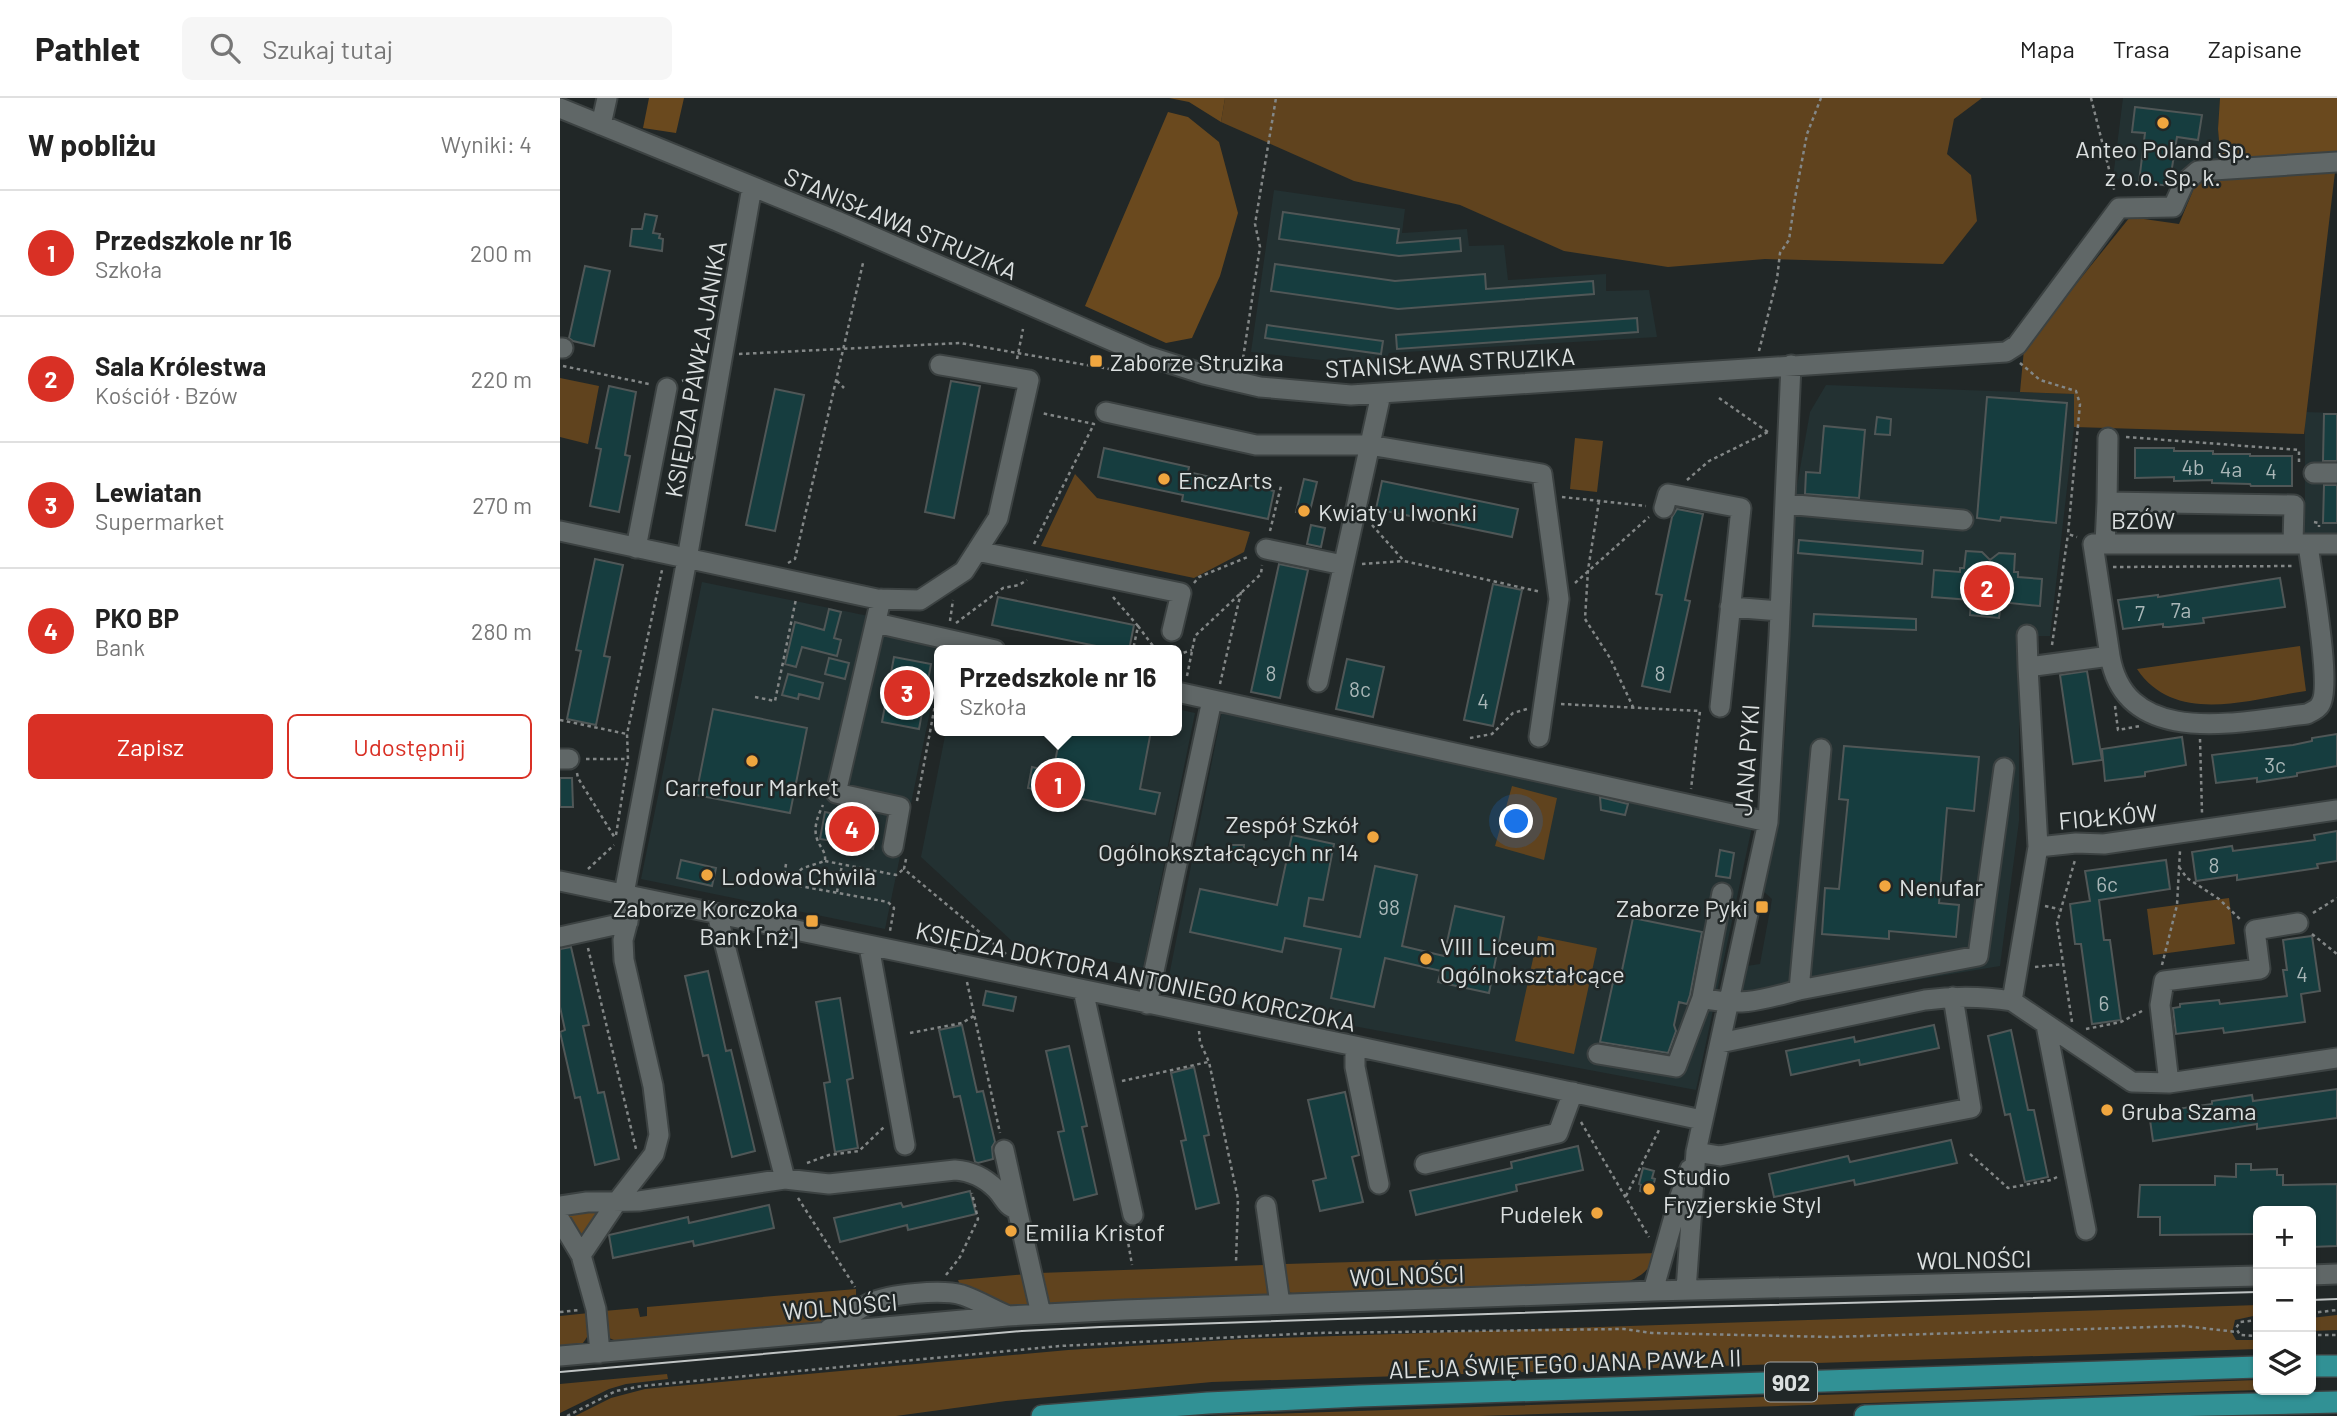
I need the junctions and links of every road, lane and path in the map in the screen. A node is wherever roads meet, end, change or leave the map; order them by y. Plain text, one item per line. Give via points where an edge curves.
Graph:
1 (607, 98) edge
2 (1276, 98) edge
3 (1821, 98) edge
4 (2091, 98) edge
5 (560, 108) edge
6 (601, 125) junction
7 (2337, 162) edge
8 (751, 187) junction
9 (2119, 208) junction
10 (863, 262) dead end
11 (1023, 329) dead end
12 (843, 348) junction
13 (2011, 349) junction
14 (1019, 352) junction
15 (561, 354) edge
16 (721, 360) junction
17 (940, 365) dead end
18 (1791, 365) junction
19 (1755, 368) junction
20 (1115, 370) dead end
21 (1013, 377) junction
22 (836, 379) junction
23 (1239, 382) junction
24 (667, 388) junction
25 (845, 388) dead end
26 (1381, 394) junction
27 (1719, 398) dead end
28 (1037, 412) dead end
29 (1106, 412) dead end
30 (2108, 438) joint
31 (1369, 444) junction
32 (2306, 468) joint
33 (2337, 473) edge
34 (1281, 486) dead end
35 (1572, 499) dead end
36 (1599, 501) junction
37 (1666, 501) junction
38 (2107, 502) junction
39 (1785, 504) junction
40 (1355, 507) junction
41 (1963, 520) dead end
42 (560, 531) edge
43 (2068, 534) junction
44 (2099, 544) junction
45 (2300, 544) junction
46 (2337, 544) edge
47 (636, 548) junction
48 (1266, 549) junction
49 (977, 551) junction
50 (665, 554) junction
51 (687, 559) junction
52 (1026, 561) junction
53 (1404, 561) junction
54 (1343, 565) junction
55 (2302, 566) dead end
56 (2096, 567) junction
57 (780, 568) dead end
58 (1588, 570) junction
59 (1196, 582) dead end
60 (797, 592) dead end
61 (1241, 592) junction
62 (1558, 593) junction
63 (1124, 597) dead end
64 (881, 599) junction
65 (949, 601) dead end
66 (1730, 607) junction
67 (1780, 611) junction
68 (876, 623) junction
69 (1138, 626) junction
70 (1172, 631) dead end
71 (2027, 635) dead end
72 (973, 645) edge
73 (1134, 645) edge
74 (1152, 645) edge
75 (1192, 650) junction
76 (1182, 653) edge
77 (2110, 656) junction
78 (2330, 658) edge
79 (2049, 664) junction
80 (2028, 667) junction
81 (1318, 682) dead end
82 (1182, 685) edge
83 (1182, 692) edge
84 (755, 697) dead end
85 (1214, 700) junction
86 (1567, 704) dead end
87 (1720, 706) dead end
88 (1537, 707) junction
89 (1633, 707) junction
90 (934, 711) edge
91 (560, 720) edge
92 (1528, 720) dead end
93 (2202, 725) junction
94 (627, 734) junction
95 (1539, 737) dead end
96 (1465, 739) dead end
97 (1821, 749) dead end
98 (628, 759) junction
99 (571, 762) edge
100 (2004, 768) dead end
101 (836, 793) junction
102 (917, 803) dead end
103 (1689, 804) junction
104 (2337, 810) edge
105 (1768, 822) junction
106 (2202, 830) junction
107 (2181, 834) junction
108 (615, 838) junction
109 (614, 845) junction
110 (2038, 847) junction
111 (900, 851) joint
112 (612, 855) dead end
113 (2075, 859) dead end
114 (825, 861) junction
115 (786, 864) dead end
116 (842, 864) junction
117 (2179, 867) junction
118 (904, 869) junction
119 (586, 871) dead end
120 (560, 881) edge
121 (783, 883) junction
122 (837, 893) junction
123 (1722, 893) dead end
124 (629, 896) junction
125 (2337, 898) edge
126 (2039, 905) dead end
127 (2059, 909) junction
128 (717, 914) junction
129 (628, 922) junction
130 (2298, 923) junction
131 (2255, 930) junction
132 (584, 931) junction
133 (890, 934) dead end
134 (560, 937) edge
135 (869, 946) junction
136 (1006, 954) dead end
137 (2337, 954) edge
138 (2063, 964) junction
139 (965, 965) junction
140 (2028, 967) dead end
141 (2162, 989) junction
142 (1083, 990) junction
143 (1800, 990) junction
144 (1953, 996) junction
145 (1702, 998) junction
146 (2012, 1001) junction
147 (1147, 1003) junction
148 (1729, 1004) junction
149 (974, 1016) junction
150 (2046, 1025) junction
151 (2073, 1026) dead end
152 (2084, 1030) dead end
153 (1199, 1031) dead end
154 (910, 1034) dead end
155 (1720, 1043) junction
156 (1354, 1046) junction
157 (1598, 1054) dead end
158 (2337, 1058) edge
159 (1209, 1062) junction
160 (2169, 1083) junction
161 (1104, 1085) junction
162 (1571, 1097) junction
163 (1702, 1120) junction
164 (888, 1124) dead end
165 (1663, 1124) dead end
166 (905, 1145) dead end
167 (1004, 1150) joint
168 (1696, 1152) junction
169 (1970, 1154) dead end
170 (1425, 1164) dead end
171 (641, 1171) junction
172 (965, 1171) junction
173 (2063, 1174) dead end
174 (785, 1179) junction
175 (1379, 1184) dead end
176 (1626, 1198) junction
177 (616, 1203) junction
178 (560, 1206) edge
179 (1266, 1206) dead end
180 (1017, 1209) junction
181 (1133, 1215) dead end
182 (560, 1220) edge
183 (2086, 1230) dead end
184 (1650, 1239) dead end
185 (581, 1255) junction
186 (1237, 1262) dead end
187 (2316, 1275) edge
188 (2337, 1275) edge
189 (2253, 1276) edge
190 (944, 1278) dead end
191 (855, 1287) dead end
192 (1686, 1290) junction
193 (1653, 1291) junction
194 (1280, 1304) junction
195 (2337, 1310) edge
196 (2316, 1312) edge
197 (1041, 1314) junction
198 (1007, 1316) junction
199 (2253, 1321) edge
200 (826, 1332) junction
201 (2237, 1332) junction
202 (2316, 1335) edge
203 (2337, 1335) edge
204 (2253, 1336) edge
205 (600, 1353) junction
206 (560, 1356) edge
207 (2253, 1367) edge
208 (2331, 1402) edge
209 (567, 1416) edge
210 (1042, 1416) edge
211 (1865, 1416) edge

1 - 6 street
2 - 23 path via 1255,223 1260,247
3 - 19 path via 1807,134 1790,240 1780,253
4 - 9 path
5 - 6 street, STANISŁAWA STRUZIKA
6 - 8 street, STANISŁAWA STRUZIKA
7 - 9 street via 2198,171 2184,183 2173,207
8 - 16 street, KSIĘDZA PAWŁA JANIKA
8 - 23 street, STANISŁAWA STRUZIKA via 1147,356
9 - 13 street
10 - 12 path
11 - 14 path
12 - 14 path via 960,343
12 - 16 path
12 - 22 path
13 - 18 street, STANISŁAWA STRUZIKA
13 - 43 path via 2040,380 2076,391 2080,404
14 - 20 path
14 - 21 path
15 - 24 path
16 - 24 path
16 - 51 street, KSIĘDZA PAWŁA JANIKA
17 - 21 street
18 - 19 street, STANISŁAWA STRUZIKA
18 - 39 street, JANA PYKI
19 - 26 street, STANISŁAWA STRUZIKA
21 - 49 street via 1029,380 1023,410 998,518
22 - 25 path
22 - 57 path via 795,559
23 - 26 street, STANISŁAWA STRUZIKA via 1287,391
24 - 47 street
26 - 31 street
27 - 37 path via 1769,432 1709,461
28 - 52 path via 1094,424
29 - 31 street via 1256,445
30 - 32 path via 2299,450
30 - 38 street
31 - 40 street
31 - 62 street via 1542,474
32 - 33 street
34 - 48 path
35 - 36 path
36 - 37 path
36 - 58 path
37 - 58 path
37 - 66 street via 1741,508
38 - 44 street
38 - 45 street via 2294,505
39 - 41 street
39 - 67 street, JANA PYKI
40 - 53 path
40 - 54 street
42 - 47 street
43 - 44 path
43 - 79 path
44 - 45 street, BZÓW
44 - 56 street, BZÓW
45 - 46 street, BZÓW
45 - 78 street, BZÓW
47 - 50 street
48 - 54 street
48 - 59 path
48 - 61 path via 1261,573
49 - 52 street
49 - 64 street via 964,571 920,600
50 - 51 street
50 - 94 path
51 - 64 street
51 - 124 street, KSIĘDZA PAWŁA JANIKA
52 - 65 path via 1019,576 1031,578 1003,588 949,630 954,597
52 - 70 street via 1181,593
53 - 54 path
53 - 62 path
54 - 81 street
55 - 56 path
56 - 77 street, BZÓW
58 - 62 path via 1566,592
58 - 89 path via 1585,619
60 - 84 path via 775,701
61 - 75 path via 1195,636
61 - 85 path
62 - 88 street
63 - 69 path via 1111,594
64 - 68 street
66 - 67 street
66 - 87 street
67 - 105 street, JANA PYKI
68 - 72 street
68 - 101 street
69 - 73 path
69 - 74 path
71 - 80 street
75 - 76 path
75 - 82 path
77 - 79 street
77 - 93 street, BZÓW via 2113,674 2137,704 2155,716
78 - 93 street, BZÓW via 2320,705 2307,714
79 - 80 street
80 - 110 street
83 - 85 street
85 - 103 street
85 - 147 street
86 - 89 path
88 - 92 path
88 - 95 street
88 - 96 path via 1513,713 1492,734
89 - 103 path via 1700,711
90 - 102 path
91 - 94 path
93 - 106 path
94 - 98 path
97 - 143 street
98 - 99 path
98 - 108 path
99 - 108 path
100 - 143 street via 1978,956
101 - 111 street via 900,807
101 - 114 path via 825,800 817,820 815,833
103 - 105 street
104 - 106 street, FIOŁKÓW
105 - 148 street, JANA PYKI
106 - 107 street, FIOŁKÓW
107 - 110 street, FIOŁKÓW
107 - 117 path
108 - 109 path
109 - 112 path
109 - 119 path
110 - 146 street, FIOŁKÓW
111 - 118 path
113 - 127 path
114 - 116 path
114 - 121 path via 803,868
115 - 121 path
116 - 118 path via 896,875
116 - 122 path
117 - 131 path
117 - 141 path via 2177,905 2162,962
118 - 136 path
120 - 124 street, KSIĘDZA DOKTORA ANTONIEGO KORCZOKA
121 - 122 path
122 - 133 path via 888,902 894,908
123 - 145 street
124 - 128 street, KSIĘDZA DOKTORA ANTONIEGO KORCZOKA
124 - 129 street, KSIĘDZA PAWŁA JANIKA
125 - 130 path
126 - 127 path
127 - 138 path
128 - 135 street, KSIĘDZA DOKTORA ANTONIEGO KORCZOKA
128 - 174 street
129 - 132 street
129 - 171 street, KSIĘDZA PAWŁA JANIKA via 624,960 653,1086 659,1135 654,1154
130 - 131 street
130 - 137 path
131 - 141 street via 2260,969
132 - 134 street
132 - 171 path
135 - 139 street, KSIĘDZA DOKTORA ANTONIEGO KORCZOKA
135 - 166 street
138 - 140 path
138 - 151 path
139 - 142 street, KSIĘDZA DOKTORA ANTONIEGO KORCZOKA
139 - 149 path
141 - 152 path via 2131,1019
141 - 160 street
142 - 147 street, KSIĘDZA DOKTORA ANTONIEGO KORCZOKA
142 - 161 street
143 - 148 street
144 - 146 street
144 - 155 street
144 - 168 street via 1971,1108 1720,1156
145 - 148 street
145 - 157 street via 1676,1067
146 - 150 street
147 - 156 street, KSIĘDZA DOKTORA ANTONIEGO KORCZOKA
148 - 155 street, JANA PYKI
149 - 154 path
149 - 167 path
150 - 160 street via 2132,1082
150 - 183 street
153 - 159 path
155 - 163 street, JANA PYKI
156 - 162 street, KSIĘDZA DOKTORA ANTONIEGO KORCZOKA
156 - 175 street
158 - 160 street
159 - 161 path
159 - 186 path via 1238,1199
161 - 181 street
162 - 163 street, KSIĘDZA DOKTORA ANTONIEGO KORCZOKA
162 - 170 street via 1558,1133
162 - 176 path
163 - 168 street, JANA PYKI
164 - 174 path via 859,1150 829,1155 790,1170
165 - 176 path
167 - 180 street
168 - 192 street, JANA PYKI
168 - 193 street, JANA PYKI
169 - 173 path via 2008,1188
171 - 177 street, KSIĘDZA PAWŁA JANIKA
172 - 174 street via 829,1184
172 - 180 street via 996,1189
172 - 190 path via 978,1219
174 - 177 street
174 - 191 path
176 - 184 path
177 - 178 street
177 - 185 street, KSIĘDZA PAWŁA JANIKA
179 - 194 street
180 - 197 street
182 - 185 street
185 - 205 street via 596,1309
187 - 188 street
189 - 192 street, WOLNOŚCI
192 - 193 street, WOLNOŚCI
193 - 194 street, WOLNOŚCI
194 - 197 street, WOLNOŚCI
195 - 196 path
197 - 198 street, WOLNOŚCI
198 - 200 street, WOLNOŚCI
198 - 200 street via 961,1295 890,1297 871,1303
199 - 201 path via 2237,1324
200 - 205 street, WOLNOŚCI
201 - 204 path
201 - 209 path via 2185,1326 1832,1337 1624,1329 1261,1336 1060,1346 699,1379 616,1391
202 - 203 path
205 - 206 street, WOLNOŚCI
207 - 210 main road, ALEJA ŚWIĘTEGO JANA PAWŁA II / 902 via 1324,1397
208 - 211 main road

